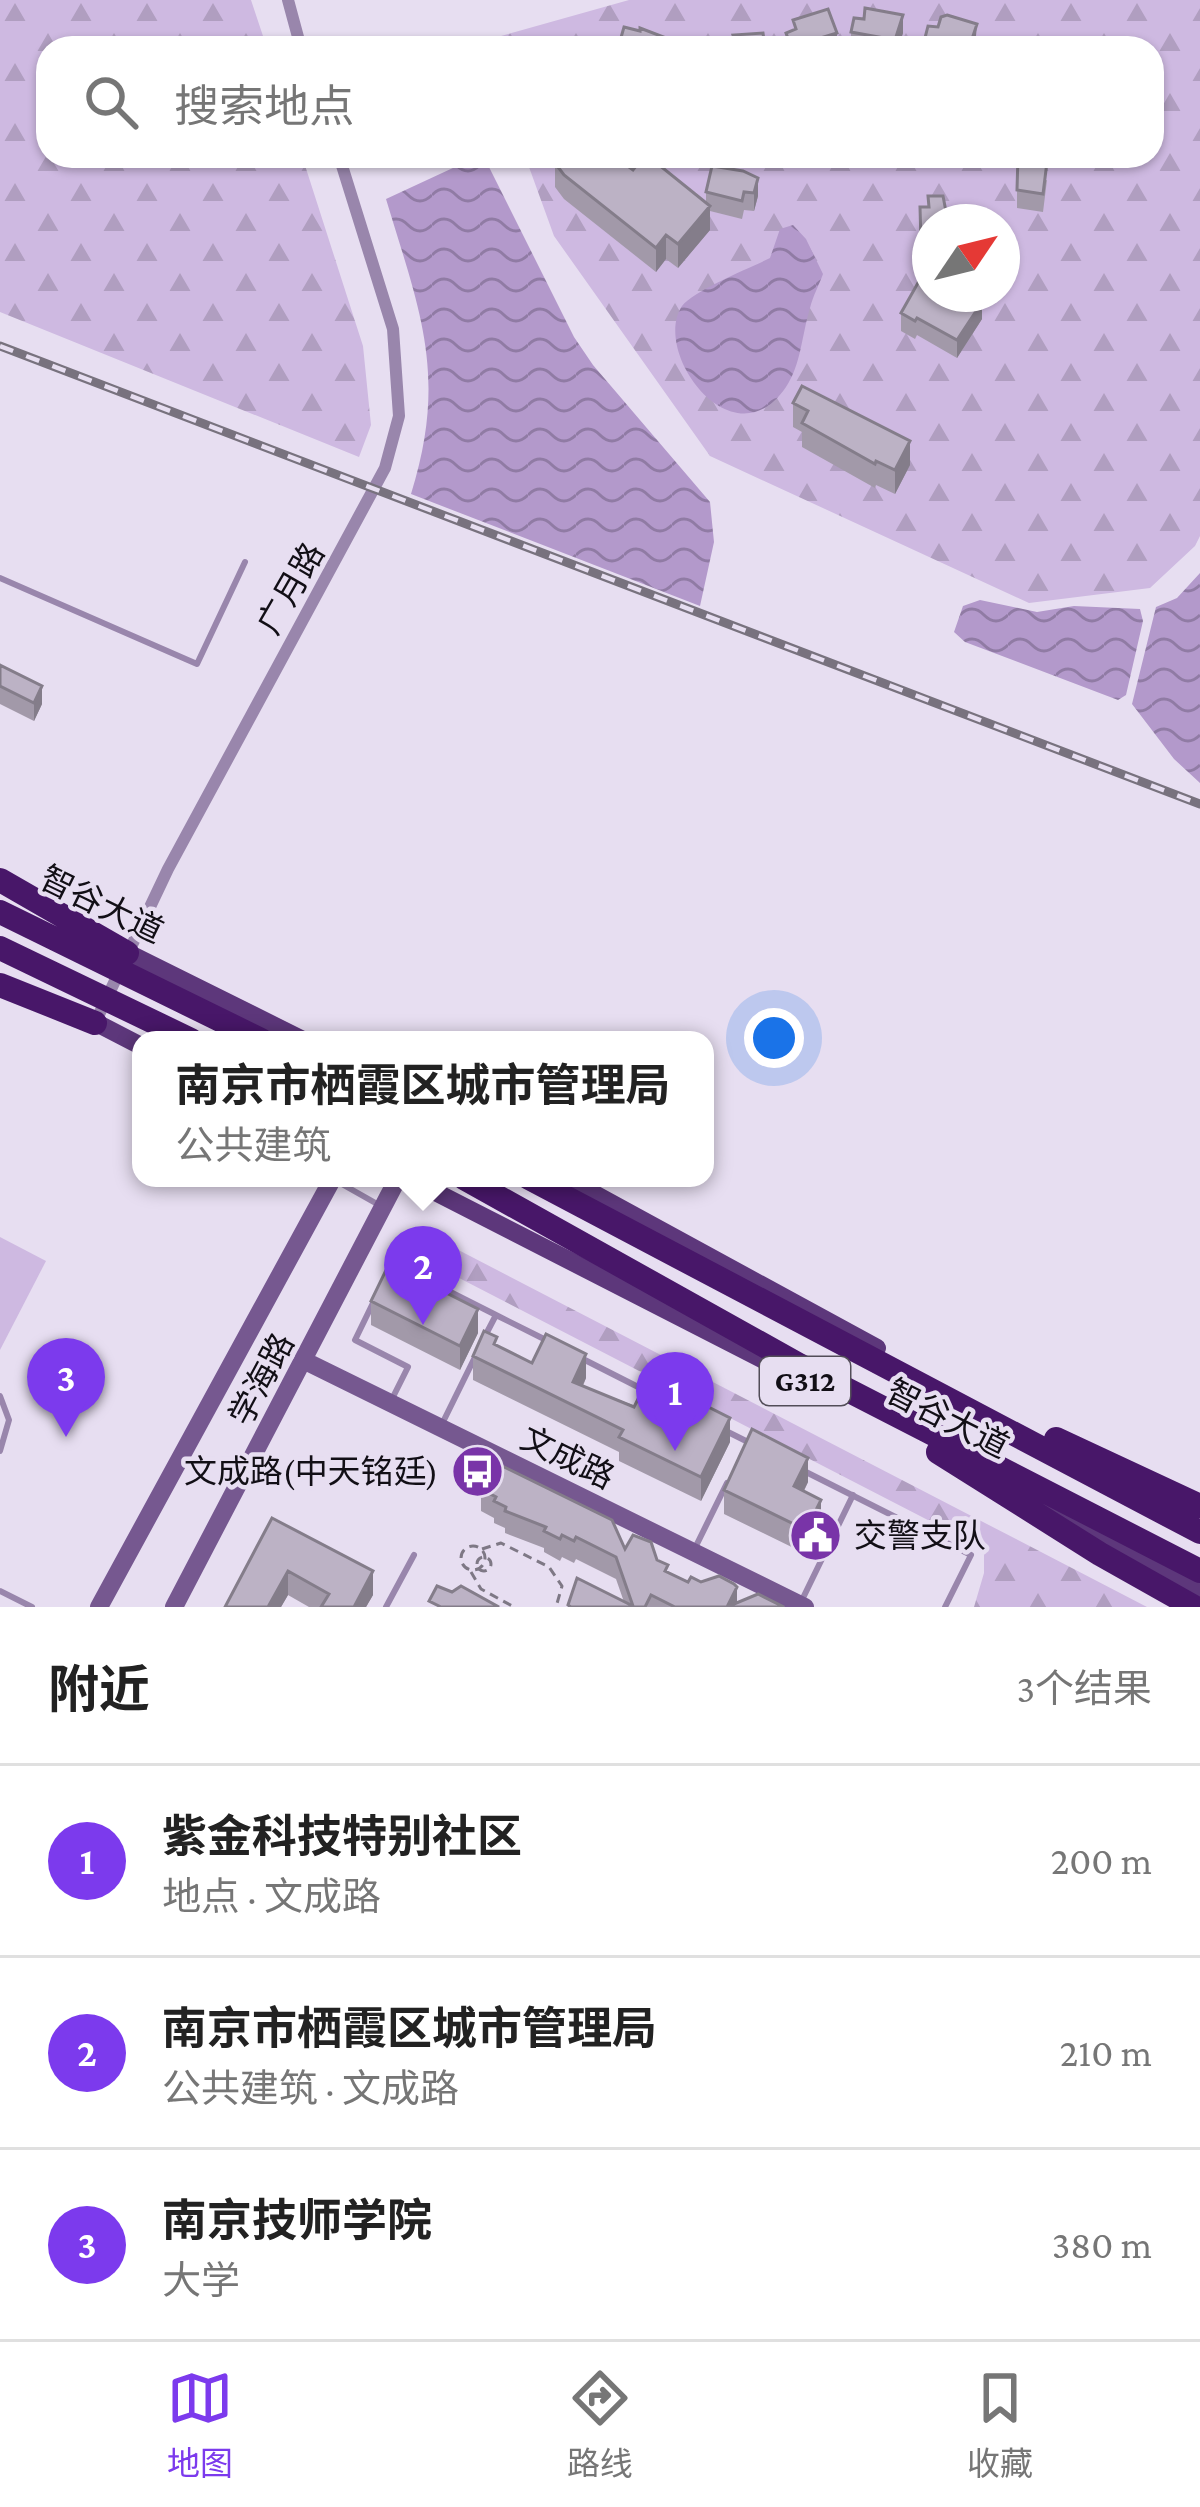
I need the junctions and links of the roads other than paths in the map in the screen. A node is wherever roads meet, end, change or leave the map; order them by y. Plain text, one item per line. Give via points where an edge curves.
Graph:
1 (288, 0) edge
2 (298, 36) edge
3 (343, 168) edge
4 (245, 562) dead end
5 (0, 578) edge
6 (0, 880) edge
7 (0, 891) edge
8 (0, 912) edge
9 (0, 948) edge
10 (127, 952) junction
11 (0, 975) edge
12 (0, 985) edge
13 (95, 1023) junction
14 (172, 1031) edge
15 (243, 1031) edge
16 (285, 1031) edge
17 (132, 1042) edge
18 (329, 1187) edge
19 (347, 1187) edge
20 (393, 1187) edge
21 (426, 1187) edge
22 (480, 1187) edge
23 (546, 1187) edge
24 (581, 1187) edge
25 (382, 1207) junction
26 (383, 1282) edge
27 (374, 1301) edge
28 (496, 1315) junction
29 (814, 1330) junction
30 (559, 1347) edge
31 (580, 1357) edge
32 (305, 1360) junction
33 (799, 1365) junction
34 (0, 1396) edge
35 (664, 1400) edge
36 (390, 1402) junction
37 (706, 1421) edge
38 (440, 1427) junction
39 (748, 1442) junction
40 (0, 1451) edge
41 (769, 1453) edge
42 (739, 1460) edge
43 (790, 1463) edge
44 (730, 1479) edge
45 (853, 1495) junction
46 (1200, 1506) edge
47 (1200, 1518) edge
48 (1200, 1532) edge
49 (693, 1552) junction
50 (414, 1555) dead end
51 (1200, 1571) edge
52 (1200, 1589) edge
53 (0, 1592) edge
54 (802, 1606) edge
55 (32, 1607) edge
56 (99, 1607) edge
57 (174, 1607) edge
58 (386, 1607) edge
59 (945, 1607) edge
60 (1194, 1607) edge

1 - 2 street
3 - 10 street, 广月路 via 393,328 399,416 390,450
4 - 5 lane via 197,664
6 - 10 highway
7 - 10 main road, 智谷大道
8 - 15 highway, 智谷大道
9 - 14 highway
10 - 13 street, 广月路
10 - 16 main road, 智谷大道
11 - 13 main road
12 - 13 highway
13 - 17 main road
18 - 56 main road
19 - 25 lane
20 - 25 main road, 学海路
21 - 52 main road, 智谷大道 / G312
22 - 33 highway, 智谷大道 / G312
23 - 29 highway, 智谷大道 / G312
24 - 47 main road, 智谷大道 / G312
25 - 32 main road, 学海路
26 - 28 lane via 393,1263
27 - 36 lane via 355,1340 408,1366
28 - 30 lane
28 - 38 lane
29 - 46 highway
29 - 48 highway, 智谷大道 / G312
31 - 35 lane
32 - 36 main road, 文成路
32 - 57 main road, 学海路
33 - 51 highway, 智谷大道 / G312
33 - 60 highway
34 - 40 lane via 9,1420
36 - 38 main road, 文成路
37 - 39 lane
38 - 49 main road, 文成路
39 - 41 lane
39 - 42 lane
43 - 45 lane
44 - 49 lane
45 - 54 lane
45 - 59 lane via 971,1555
49 - 54 main road, 文成路
50 - 58 lane
53 - 55 lane

